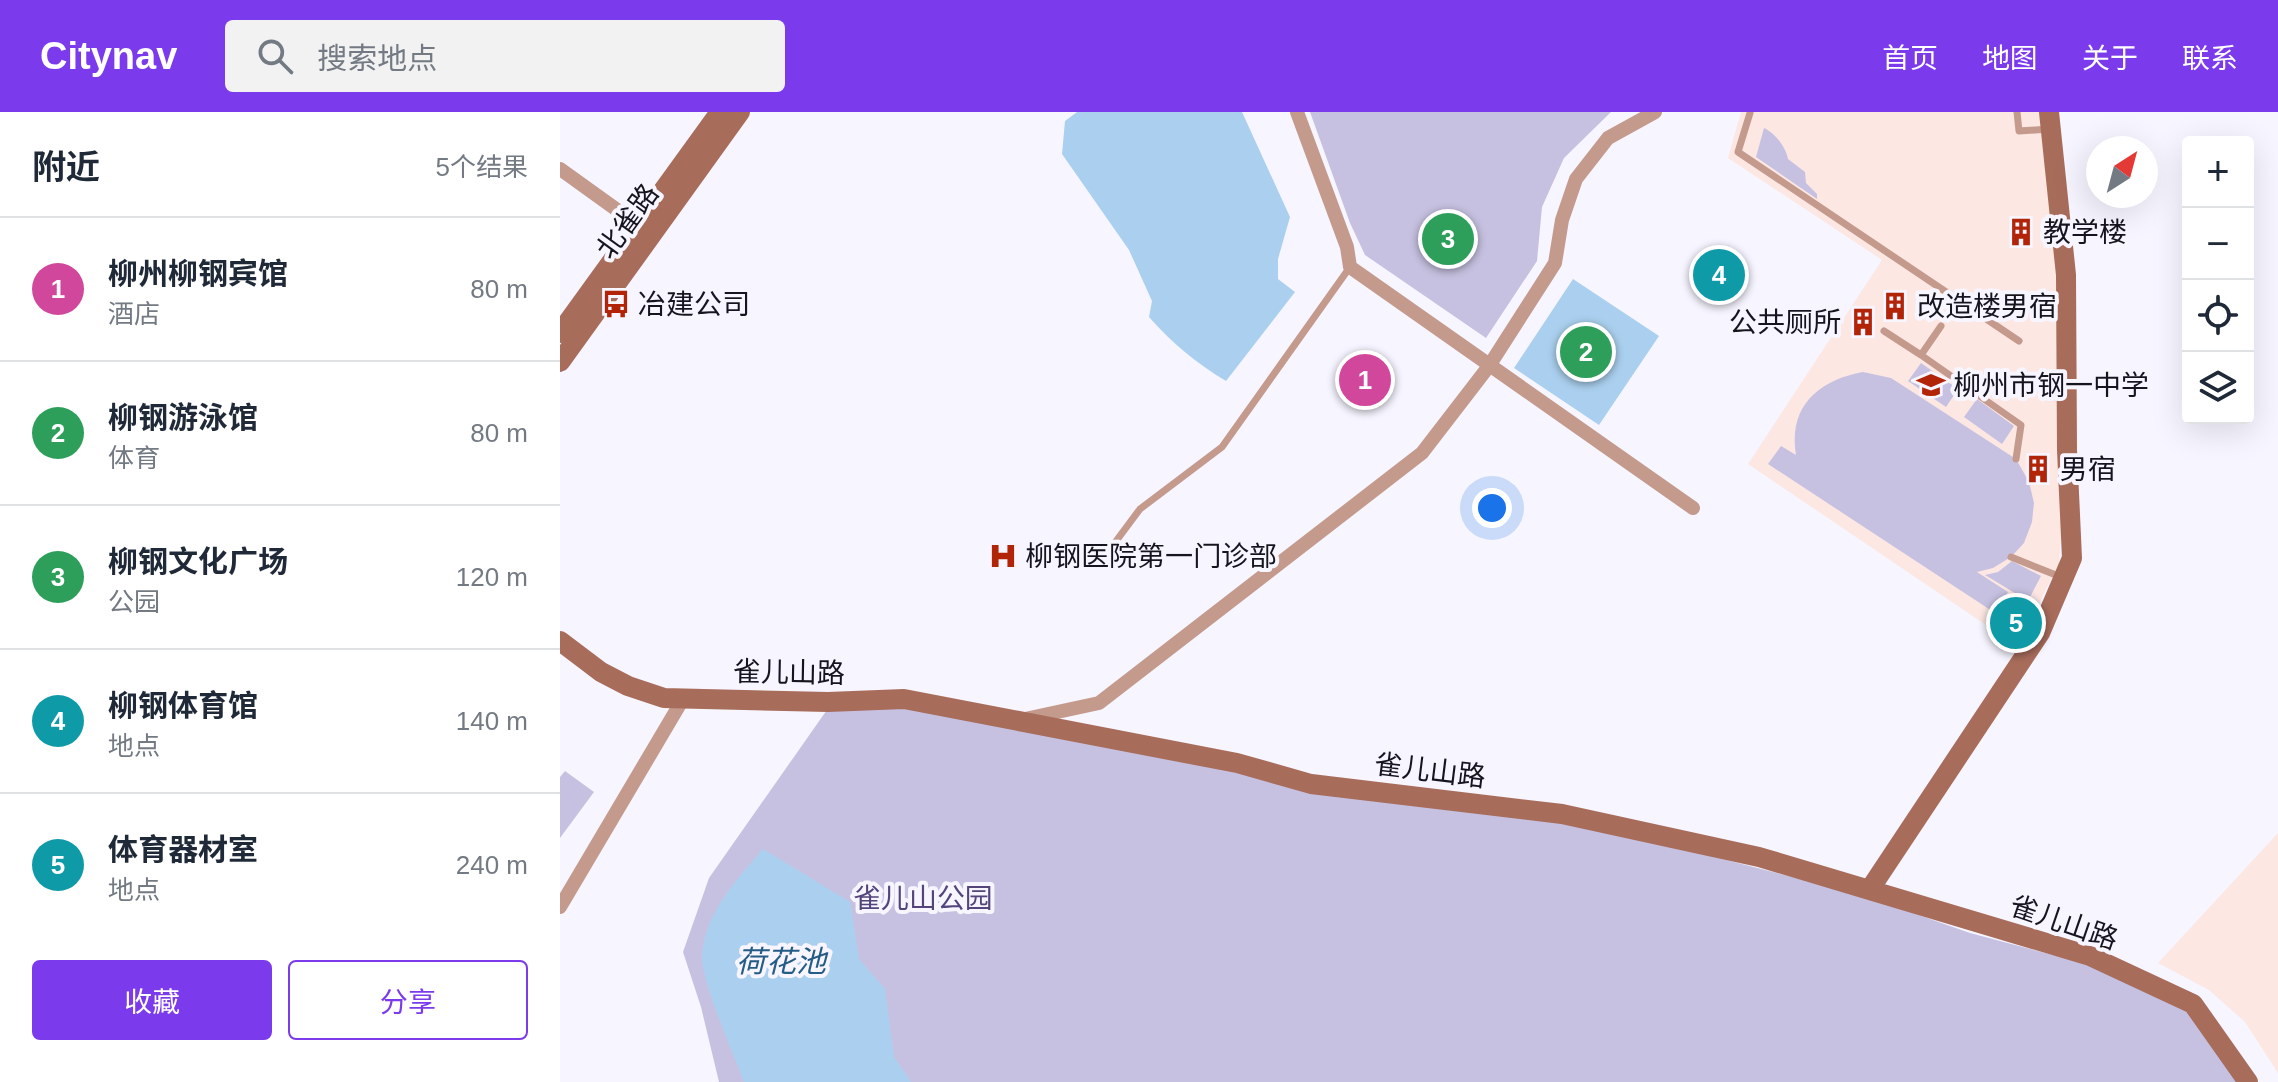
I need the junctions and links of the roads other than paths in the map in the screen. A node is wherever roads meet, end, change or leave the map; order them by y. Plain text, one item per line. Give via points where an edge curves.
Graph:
1 (720, 112) edge
2 (740, 112) edge
3 (1297, 112) edge
4 (1655, 112) edge
5 (1750, 112) edge
6 (2017, 112) edge
7 (2050, 120) edge
8 (560, 169) edge
9 (638, 225) junction
10 (1350, 267) junction
11 (1941, 326) dead end
12 (1884, 331) dead end
13 (560, 333) edge
14 (2019, 341) dead end
15 (1921, 355) junction
16 (560, 362) edge
17 (1489, 366) junction
18 (2016, 459) dead end
19 (1693, 508) dead end
20 (2011, 557) dead end
21 (1102, 560) dead end
22 (2063, 578) junction
23 (560, 641) edge
24 (683, 699) junction
25 (1017, 721) junction
26 (1870, 889) junction
27 (560, 907) edge
28 (2248, 1082) edge

1 - 9 street, 北雀路
2 - 16 street, 北雀路
3 - 10 street
4 - 17 street via 1608,138 1576,179 1555,263
5 - 14 lane via 1738,152
6 - 7 lane via 2019,131
7 - 22 street via 2066,275 2072,558
8 - 9 street
9 - 13 street, 北雀路
10 - 17 street
10 - 21 lane via 1222,447 1140,509
11 - 15 lane
12 - 15 lane
15 - 18 lane via 2021,425
17 - 19 street
17 - 25 street via 1422,453 1099,703
20 - 22 lane
22 - 26 street via 2040,633
23 - 24 street, 雀儿山路 via 628,686
24 - 25 street, 雀儿山路 via 904,699
24 - 27 street
25 - 26 street, 雀儿山路 via 1237,763 1311,784 1562,814 1759,857
26 - 28 street, 雀儿山路 via 2090,956 2193,1004

